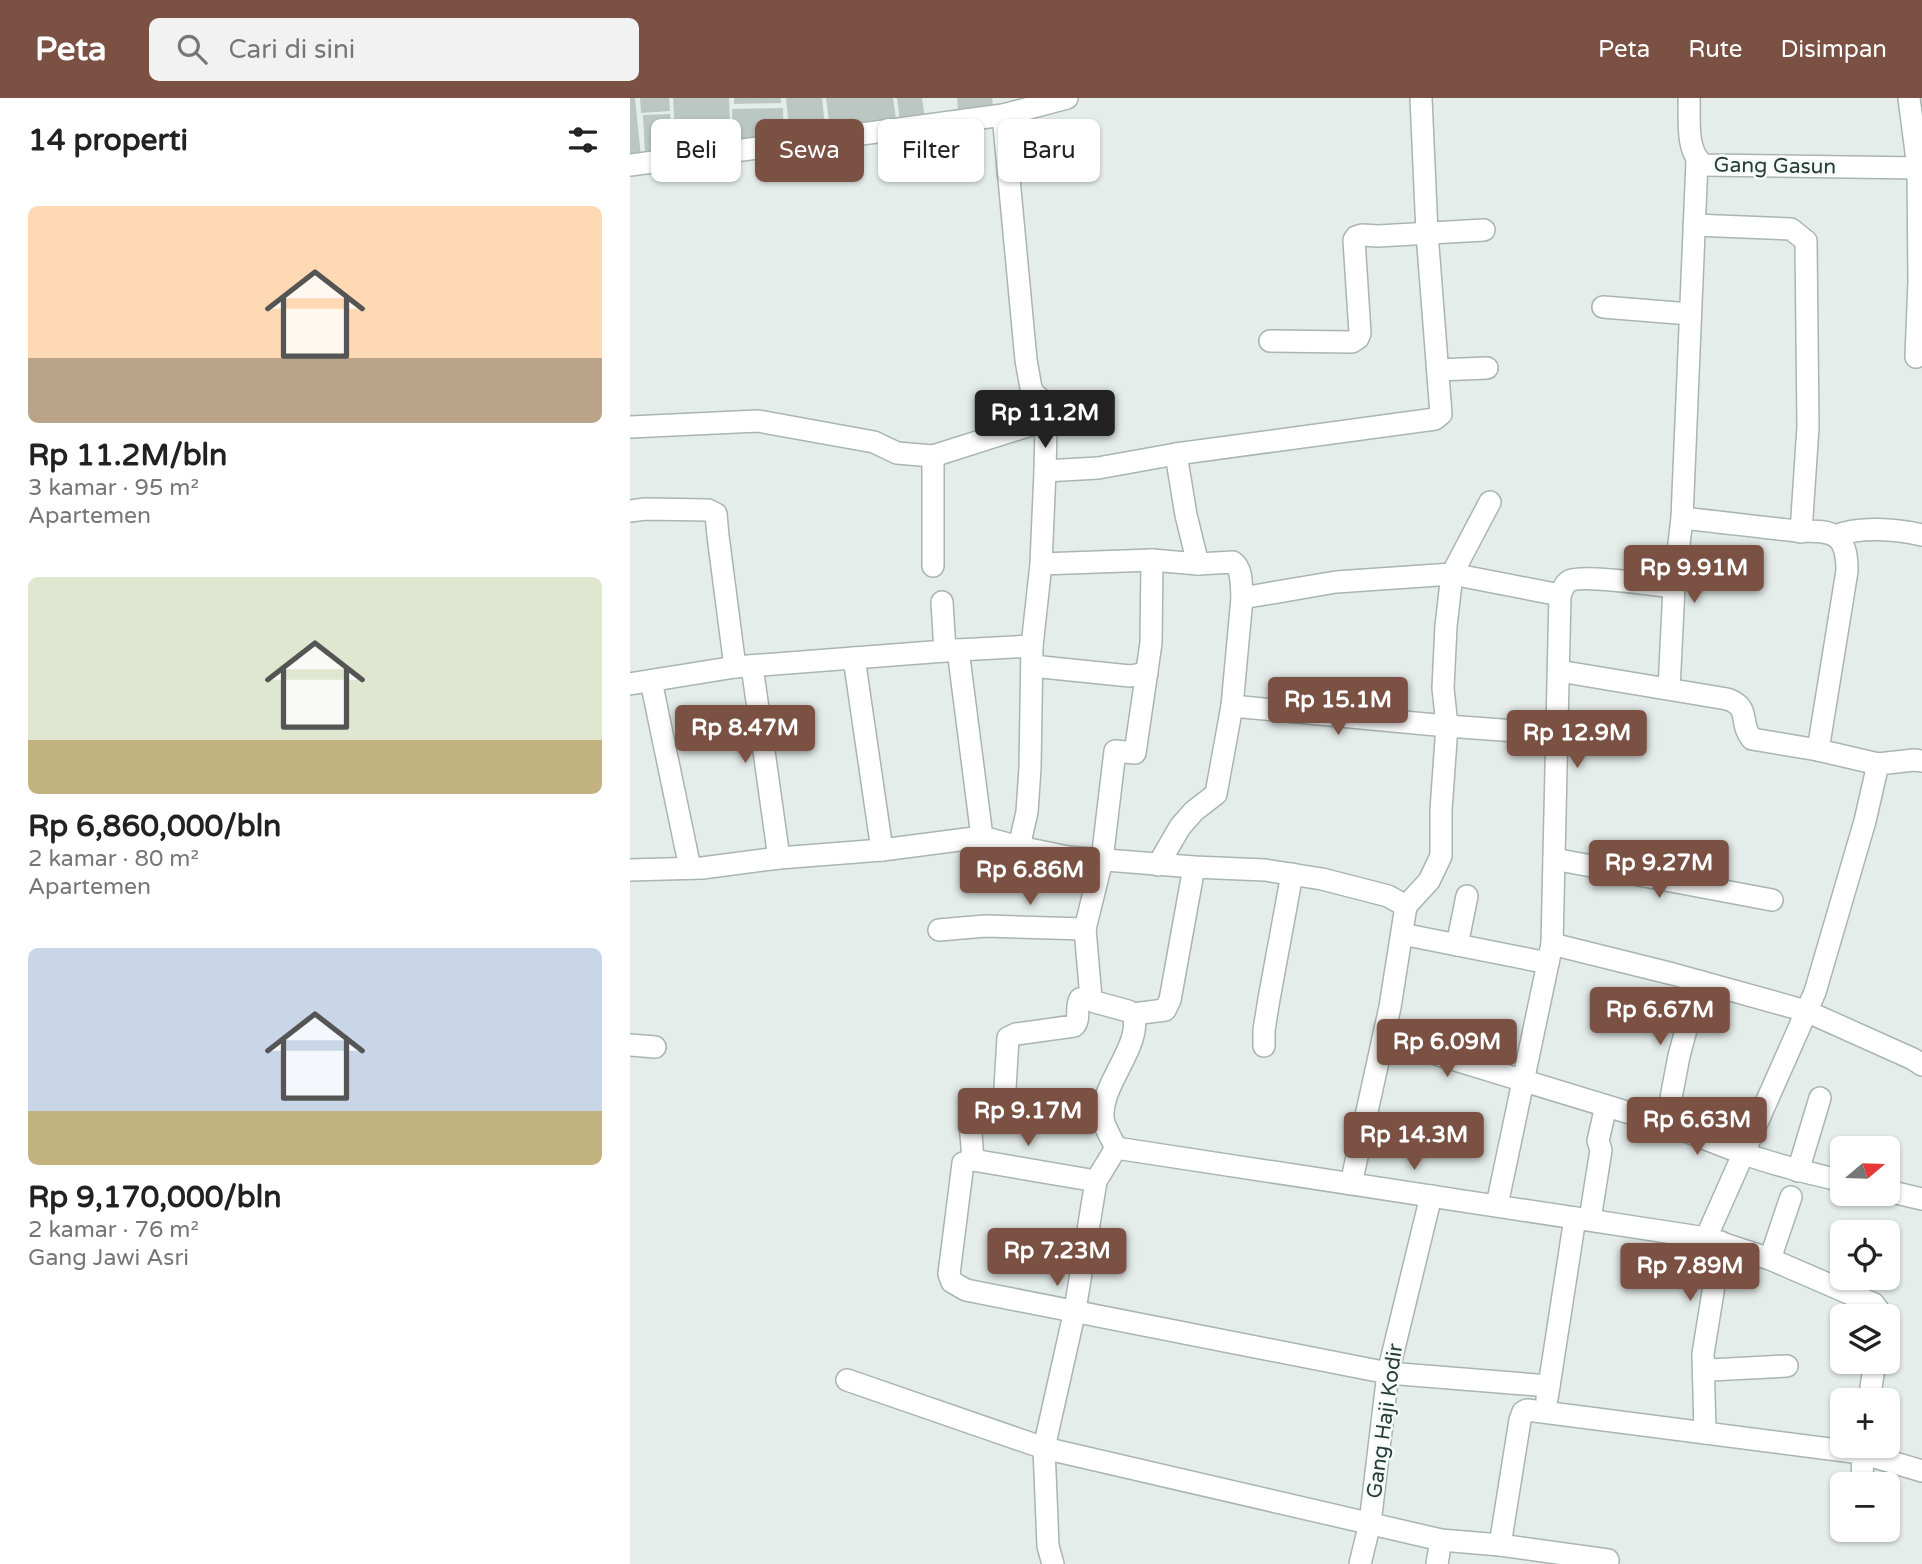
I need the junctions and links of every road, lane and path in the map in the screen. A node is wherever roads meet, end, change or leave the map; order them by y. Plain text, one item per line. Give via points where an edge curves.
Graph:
1 (1067, 98) edge
2 (1421, 98) edge
3 (1689, 98) edge
4 (1909, 98) edge
5 (1003, 115) junction
6 (1697, 161) junction
7 (630, 166) edge
8 (1918, 168) junction
9 (1694, 225) junction
10 (1484, 230) dead end
11 (1427, 233) junction
12 (1603, 307) dead end
13 (1690, 314) junction
14 (1270, 341) dead end
15 (1916, 357) dead end
16 (1487, 368) dead end
17 (1438, 370) junction
18 (630, 427) edge
19 (1046, 427) junction
20 (1176, 454) junction
21 (933, 456) junction
22 (1045, 471) junction
23 (1490, 502) dead end
24 (630, 511) edge
25 (1682, 518) junction
26 (1801, 532) junction
27 (1922, 535) edge
28 (1835, 536) junction
29 (1152, 560) junction
30 (1041, 564) junction
31 (1198, 564) junction
32 (933, 566) dead end
33 (1452, 573) junction
34 (1674, 587) junction
35 (1560, 595) junction
36 (1242, 598) junction
37 (942, 602) dead end
38 (951, 650) junction
39 (1032, 656) junction
40 (854, 658) junction
41 (744, 667) junction
42 (1559, 671) junction
43 (1147, 673) junction
44 (641, 682) edge
45 (1669, 689) junction
46 (1232, 706) junction
47 (1447, 726) junction
48 (1557, 734) junction
49 (1818, 750) junction
50 (1922, 761) edge
51 (1878, 764) junction
52 (982, 837) junction
53 (1019, 847) junction
54 (882, 850) junction
55 (779, 858) junction
56 (1554, 859) junction
57 (1102, 860) junction
58 (1158, 865) junction
59 (1194, 867) junction
60 (690, 868) junction
61 (630, 870) edge
62 (1292, 874) junction
63 (1467, 896) dead end
64 (1772, 900) dead end
65 (1406, 906) junction
66 (1084, 929) junction
67 (939, 930) dead end
68 (1402, 934) junction
69 (1457, 945) junction
70 (1550, 954) junction
71 (1699, 981) junction
72 (1091, 998) junction
73 (1806, 1011) junction
74 (1133, 1014) junction
75 (1383, 1038) junction
76 (630, 1045) edge
77 (1264, 1046) dead end
78 (655, 1047) dead end
79 (1922, 1065) edge
80 (1523, 1080) junction
81 (1820, 1098) dead end
82 (1606, 1106) junction
83 (1666, 1124) junction
84 (1116, 1148) junction
85 (1743, 1154) junction
86 (973, 1160) junction
87 (1798, 1171) junction
88 (1830, 1178) edge
89 (1096, 1181) junction
90 (1351, 1184) junction
91 (1900, 1194) edge
92 (1431, 1196) junction
93 (1791, 1197) dead end
94 (1922, 1199) edge
95 (1497, 1205) junction
96 (1583, 1219) junction
97 (1714, 1240) junction
98 (1770, 1259) junction
99 (1874, 1304) edge
100 (1074, 1310) junction
101 (1704, 1364) junction
102 (1787, 1366) dead end
103 (1388, 1373) junction
104 (847, 1381) dead end
105 (1549, 1386) junction
106 (1545, 1412) junction
107 (1705, 1433) junction
108 (1830, 1446) edge
109 (1044, 1447) junction
110 (1887, 1458) edge
111 (1922, 1471) edge
112 (1370, 1523) junction
113 (1441, 1540) junction
114 (1500, 1545) junction
115 (1608, 1560) dead end
116 (1053, 1564) edge
117 (1360, 1564) edge
118 (1437, 1564) edge

1 - 5 street
2 - 11 street
3 - 6 street, Gang Gasun
4 - 8 street
5 - 7 street
5 - 19 street via 1026,360 1031,388 1046,411
6 - 8 street, Gang Gasun via 1704,166
6 - 9 street
8 - 15 street
9 - 13 street
9 - 26 street via 1791,229 1806,241 1808,427
10 - 11 street
11 - 14 street via 1356,237 1360,336 1355,341
11 - 17 street
12 - 13 street
13 - 25 street
16 - 17 street
17 - 20 street via 1441,414 1435,419
18 - 21 street via 758,421 874,442 897,453
19 - 21 street via 1040,422
19 - 22 street
20 - 22 street via 1098,468
20 - 31 street
21 - 32 street
22 - 30 street
23 - 33 street
24 - 41 street via 708,510 716,514
25 - 26 street
25 - 34 street
26 - 28 street
27 - 28 street via 1871,530
28 - 49 street via 1845,550 1847,570
29 - 30 street
29 - 31 street
29 - 43 street
30 - 39 street
31 - 36 street via 1238,565
33 - 35 street
33 - 36 street via 1336,582
33 - 47 street via 1443,688
34 - 35 street via 1579,579 1565,584
34 - 45 street
35 - 42 street
36 - 46 street
37 - 38 street
38 - 39 street
38 - 40 street
38 - 52 street
39 - 43 street via 1130,676
39 - 53 street via 1030,768
40 - 41 street
40 - 54 street
41 - 44 street
41 - 55 street
42 - 45 street
42 - 48 street
43 - 57 street via 1135,753 1115,751
44 - 60 street
45 - 49 street via 1736,702 1752,739
46 - 47 street
46 - 58 street via 1216,794 1180,827
47 - 48 street
47 - 65 street via 1441,856 1429,881
48 - 56 street
49 - 51 street
50 - 51 street
51 - 73 street
52 - 53 street
52 - 54 street
53 - 57 street
54 - 55 street
55 - 60 street
56 - 64 street
56 - 70 street
57 - 58 street
57 - 66 street
58 - 59 street
59 - 62 street
59 - 74 street via 1170,1000 1165,1010
60 - 61 street
62 - 65 street via 1388,896
62 - 77 street
63 - 69 street
65 - 68 street
66 - 67 street via 985,926
66 - 72 street
68 - 69 street
68 - 75 street
69 - 70 street
70 - 71 street
70 - 80 street
71 - 73 street
71 - 83 street
72 - 74 street
72 - 86 street via 1078,1002 1074,1026 1008,1038 1004,1105 973,1114
73 - 79 street
73 - 85 street
74 - 84 street via 1136,1028 1105,1101 1104,1121
75 - 80 street
75 - 90 street
76 - 78 street
80 - 82 street
80 - 95 street
81 - 87 street
82 - 83 street
82 - 96 street via 1598,1141 1601,1150
83 - 85 street
84 - 89 street
84 - 90 street
85 - 87 street
85 - 97 street
86 - 89 street
86 - 100 street via 963,1164 949,1274 952,1282 966,1290
87 - 88 street
89 - 100 street
90 - 92 street
91 - 94 street
92 - 95 street
92 - 103 street, Gang Haji Kodir
93 - 98 street
95 - 96 street
96 - 97 street
96 - 105 street
97 - 98 street
97 - 101 street
98 - 99 street
100 - 103 street
100 - 109 street
101 - 102 street via 1710,1370
101 - 107 street
103 - 105 street
103 - 112 street, Gang Haji Kodir
104 - 109 street
105 - 106 street
106 - 107 street
106 - 114 street via 1527,1410 1520,1420
107 - 108 street
109 - 112 street
109 - 116 street via 1048,1546
110 - 111 street
112 - 113 street
112 - 117 street, Gang Haji Kodir
113 - 114 street
113 - 118 street
114 - 115 street

